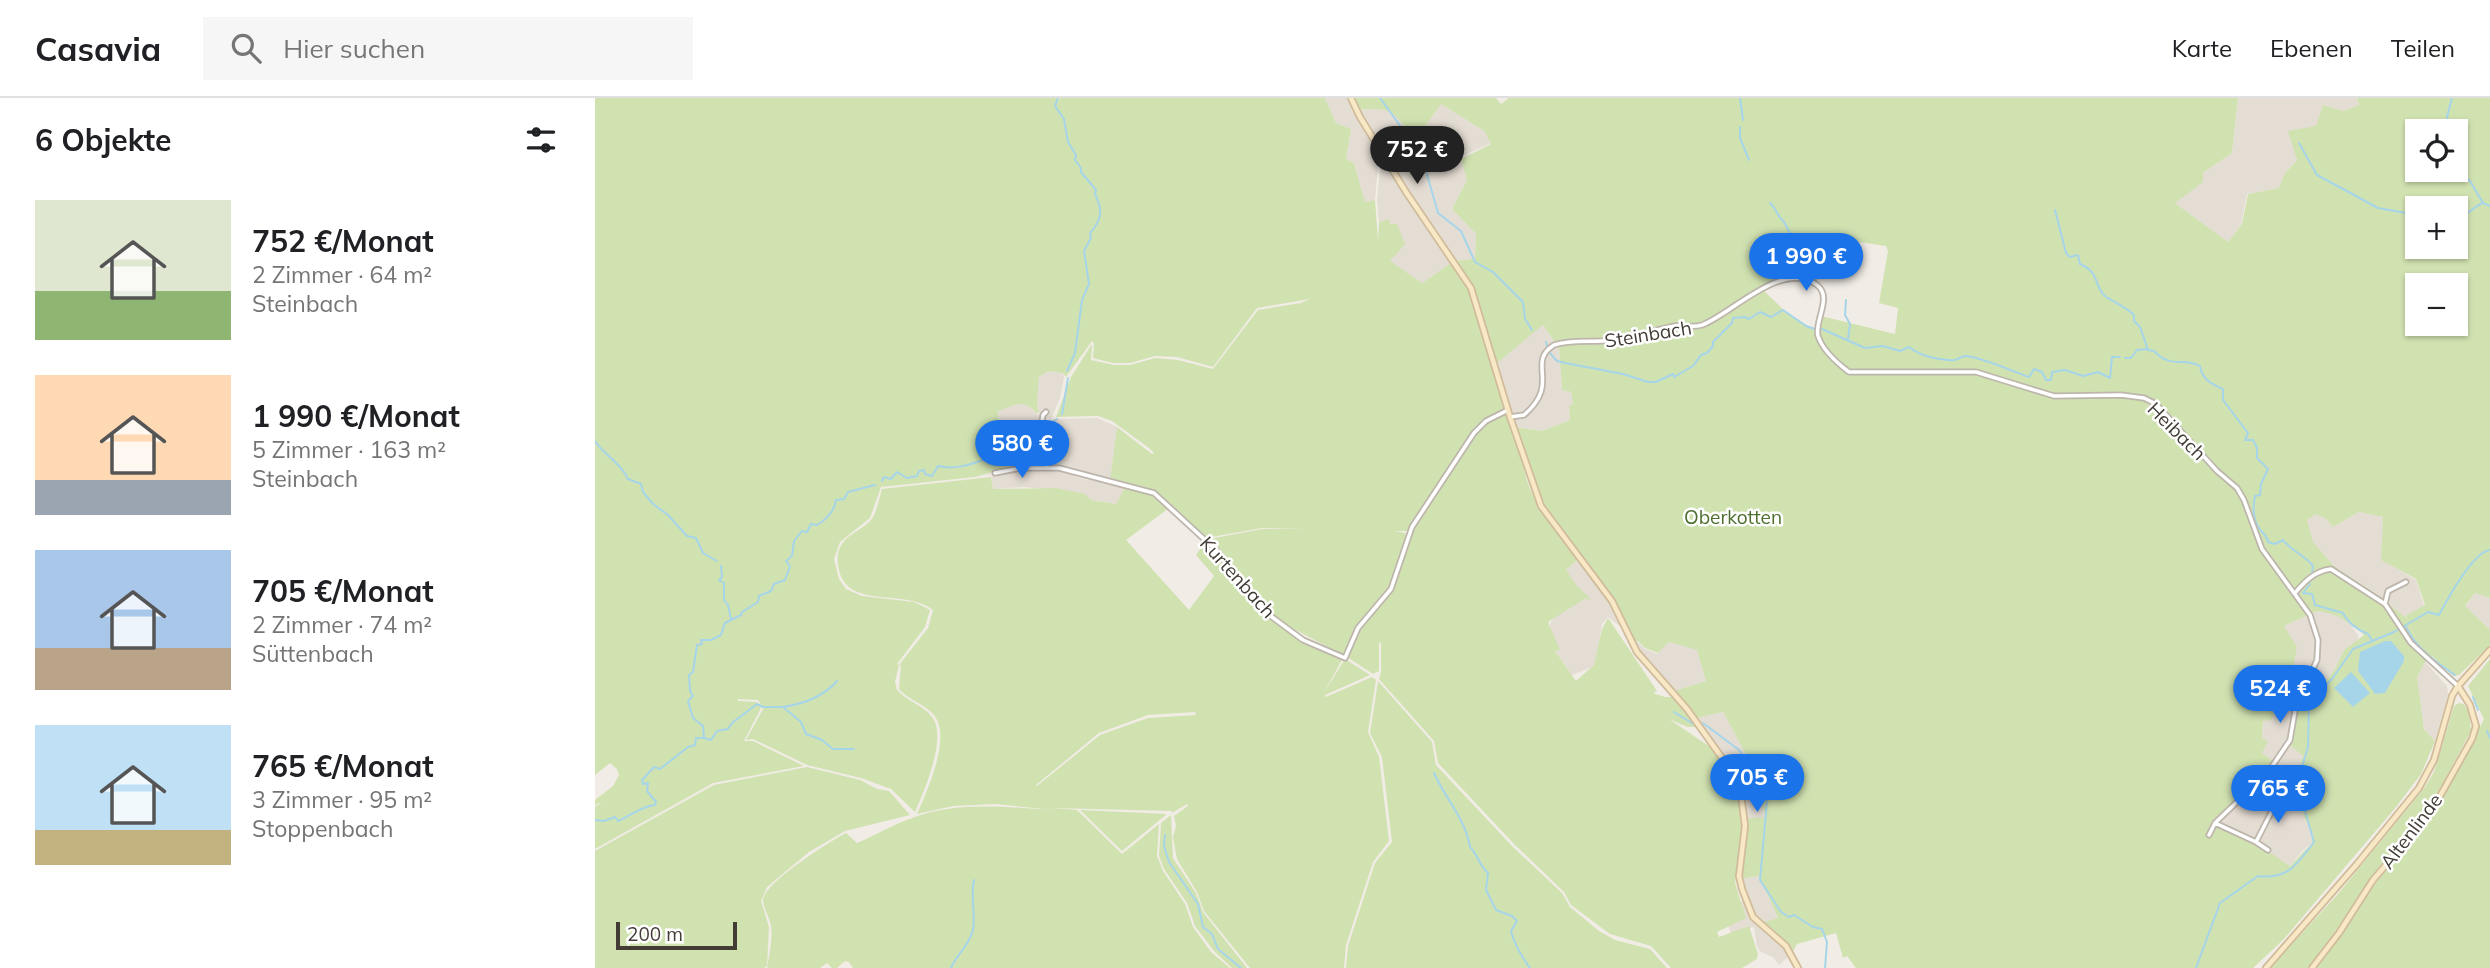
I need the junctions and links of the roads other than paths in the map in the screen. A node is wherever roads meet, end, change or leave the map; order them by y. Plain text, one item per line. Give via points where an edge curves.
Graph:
1 (1351, 98) edge
2 (1817, 332) joint
3 (1508, 410) junction
4 (1046, 411) dead end
5 (1510, 417) junction
6 (1047, 467) junction
7 (995, 473) dead end
8 (2406, 583) dead end
9 (2295, 593) junction
10 (2385, 604) junction
11 (2490, 650) edge
12 (2458, 686) junction
13 (2279, 797) dead end
14 (2215, 823) junction
15 (2209, 835) dead end
16 (2256, 842) junction
17 (2268, 850) dead end
18 (1798, 968) edge
19 (2266, 968) edge
20 (2312, 968) edge

1 - 3 street via 1406,192 1471,288
2 - 5 street, Steinbach via 1822,316 1820,288 1802,279 1772,283 1699,326 1554,345 1540,363 1538,399 1524,415
2 - 9 street, Heibach via 1828,352 1849,372 1976,372 2054,396 2121,395 2156,404 2237,488 2262,549
3 - 5 street
3 - 6 street, Kurtenbach via 1474,433 1412,527 1391,589 1358,628 1345,658 1303,640 1268,614 1217,551 1154,493
4 - 6 street via 1038,447
5 - 18 street via 1541,506 1614,604 1640,656 1687,709 1737,781 1744,814 1742,889 1753,916 1786,946
6 - 7 street, Kurtenbach
8 - 10 street via 2388,591
9 - 10 street via 2306,580 2331,569
9 - 14 street via 2310,615 2318,652 2296,705 2290,740 2269,771
10 - 12 street via 2411,643
11 - 12 street
12 - 19 street via 2434,760 2419,788
12 - 20 street, Altenlinde via 2476,726 2472,739 2440,796 2373,880
13 - 16 street
14 - 15 street
14 - 16 street
16 - 17 street

